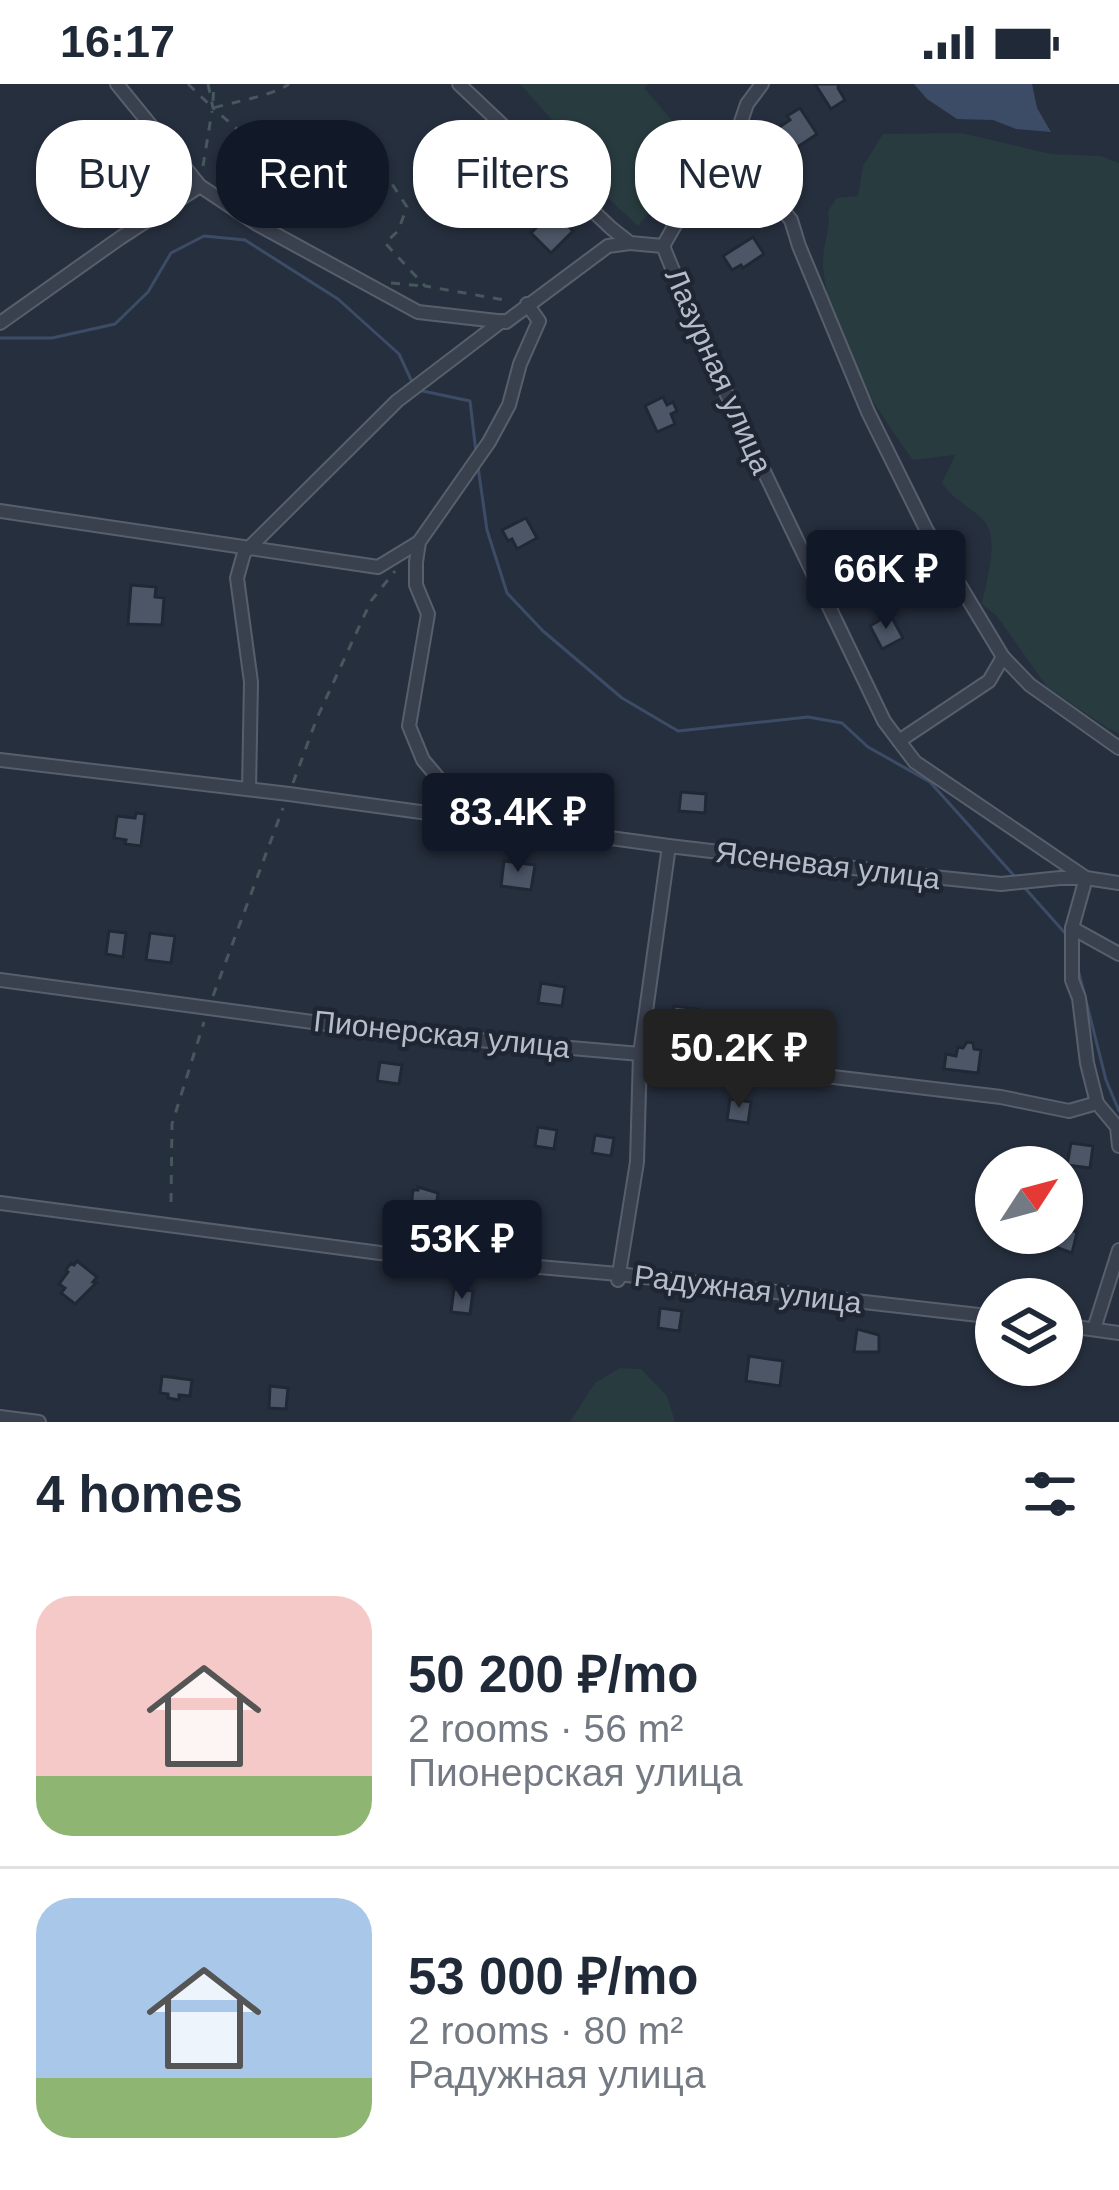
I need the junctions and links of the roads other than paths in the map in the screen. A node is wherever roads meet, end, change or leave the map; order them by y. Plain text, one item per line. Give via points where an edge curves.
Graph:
1 (117, 84) edge
2 (459, 84) edge
3 (762, 84) edge
4 (742, 120) edge
5 (200, 186) junction
6 (673, 228) edge
7 (794, 228) edge
8 (630, 242) junction
9 (663, 246) junction
10 (527, 304) junction
11 (502, 321) junction
12 (0, 322) edge
13 (0, 511) edge
14 (419, 542) junction
15 (248, 548) junction
16 (1003, 657) junction
17 (899, 741) junction
18 (1119, 748) edge
19 (0, 760) edge
20 (249, 789) junction
21 (472, 819) junction
22 (669, 846) junction
23 (1086, 878) junction
24 (1119, 884) edge
25 (1072, 928) junction
26 (1119, 954) edge
27 (0, 980) edge
28 (640, 1054) junction
29 (1097, 1103) junction
30 (1119, 1146) edge
31 (0, 1202) edge
32 (1119, 1250) edge
33 (618, 1277) junction
34 (975, 1315) edge
35 (1083, 1328) edge
36 (1094, 1329) junction
37 (1118, 1332) edge
38 (0, 1417) edge
39 (39, 1422) edge

1 - 5 street
2 - 8 street, Лазурная улица
3 - 4 street
5 - 11 street via 418,312
5 - 12 street
6 - 9 street
7 - 16 street via 868,412 926,530
8 - 9 street, Лазурная улица
8 - 10 street via 608,246
9 - 17 street, Лазурная улица via 781,509
10 - 11 street
10 - 14 street via 539,321 509,405
11 - 15 street via 397,401
13 - 15 street
14 - 15 street via 378,567
14 - 21 street via 416,585 428,614 410,726 423,760
15 - 20 street via 237,578 251,682
16 - 17 street via 989,681
16 - 18 street
17 - 23 street, Лазурная улица via 915,761
19 - 20 street, Ясеневая улица
20 - 21 street, Ясеневая улица
21 - 22 street, Ясеневая улица
22 - 23 street, Ясеневая улица via 1001,884
22 - 28 street
23 - 24 street
23 - 25 street
25 - 26 street
25 - 29 street via 1072,980
27 - 28 street, Пионерская улица via 387,1032
28 - 29 street, Пионерская улица via 1069,1111
28 - 33 street via 637,1162
29 - 30 street via 1117,1127
31 - 33 street, Радужная улица
32 - 36 street
33 - 34 street, Радужная улица
35 - 36 street
36 - 37 street
38 - 39 street

